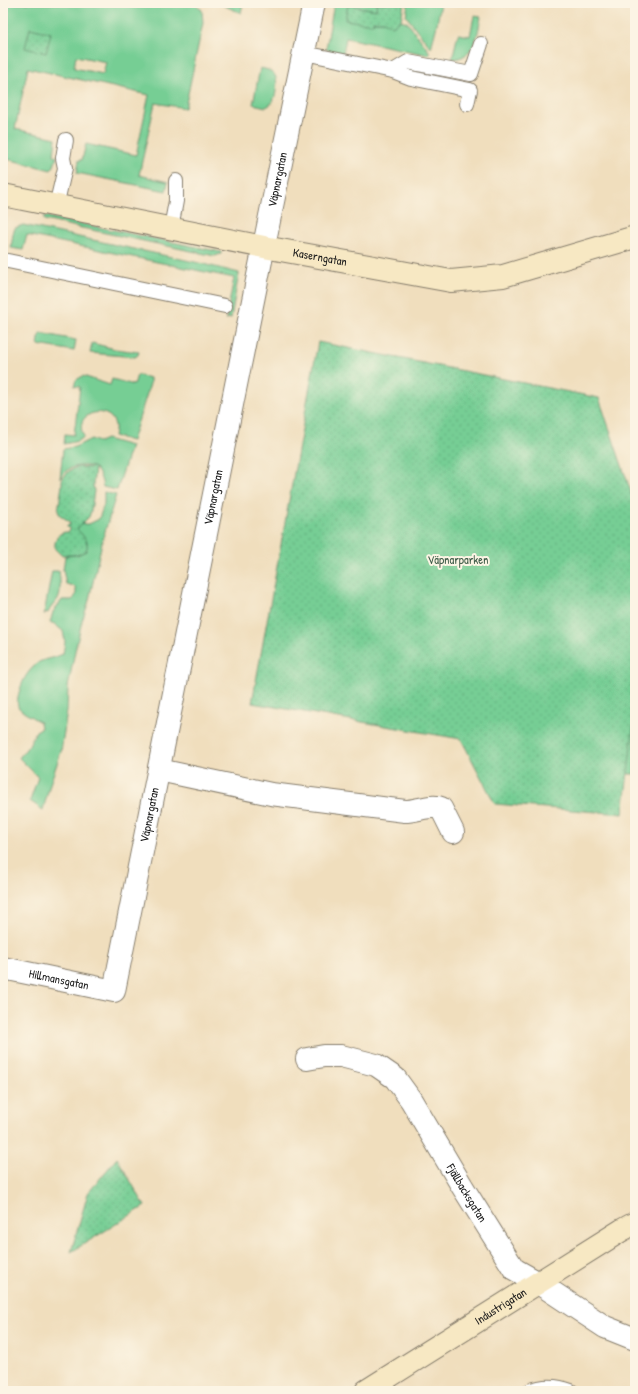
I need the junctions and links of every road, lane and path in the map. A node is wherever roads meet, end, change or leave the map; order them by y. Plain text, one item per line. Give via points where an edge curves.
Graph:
1 (314, 3) edge
2 (481, 44) dead end
3 (304, 53) junction
4 (393, 71) junction
5 (468, 104) dead end
6 (71, 141) dead end
7 (176, 181) dead end
8 (3, 195) edge
9 (56, 206) junction
10 (170, 228) junction
11 (635, 237) edge
12 (264, 247) junction
13 (3, 260) edge
14 (225, 306) dead end
15 (159, 770) junction
16 (453, 832) dead end
17 (3, 968) edge
18 (114, 991) joint
19 (307, 1060) dead end
20 (635, 1223) edge
21 (537, 1282) junction
22 (635, 1339) edge
23 (366, 1391) edge
24 (529, 1391) edge
25 (570, 1391) edge

1 - 3 street, Väpnargatan
2 - 4 lane via 471,74 408,62
3 - 4 lane
3 - 12 street, Väpnargatan
4 - 5 lane via 411,78 470,90
6 - 9 lane via 63,158 65,168
7 - 10 lane via 176,200
8 - 9 street, Kaserngatan
9 - 10 street, Kaserngatan
10 - 12 street, Kaserngatan
11 - 12 street, Kaserngatan via 504,276 451,281
12 - 15 street, Väpnargatan
13 - 14 lane
15 - 16 street via 271,794 331,802 405,810 439,807
15 - 18 street, Väpnargatan
17 - 18 street, Hillmansgatan
19 - 21 street, Fjällbacksgatan via 340,1056 376,1065 395,1078 514,1269
20 - 21 street, Industrigatan
21 - 22 street, Fjällbacksgatan via 605,1327
21 - 23 street, Industrigatan
24 - 25 lane via 536,1388 560,1387

